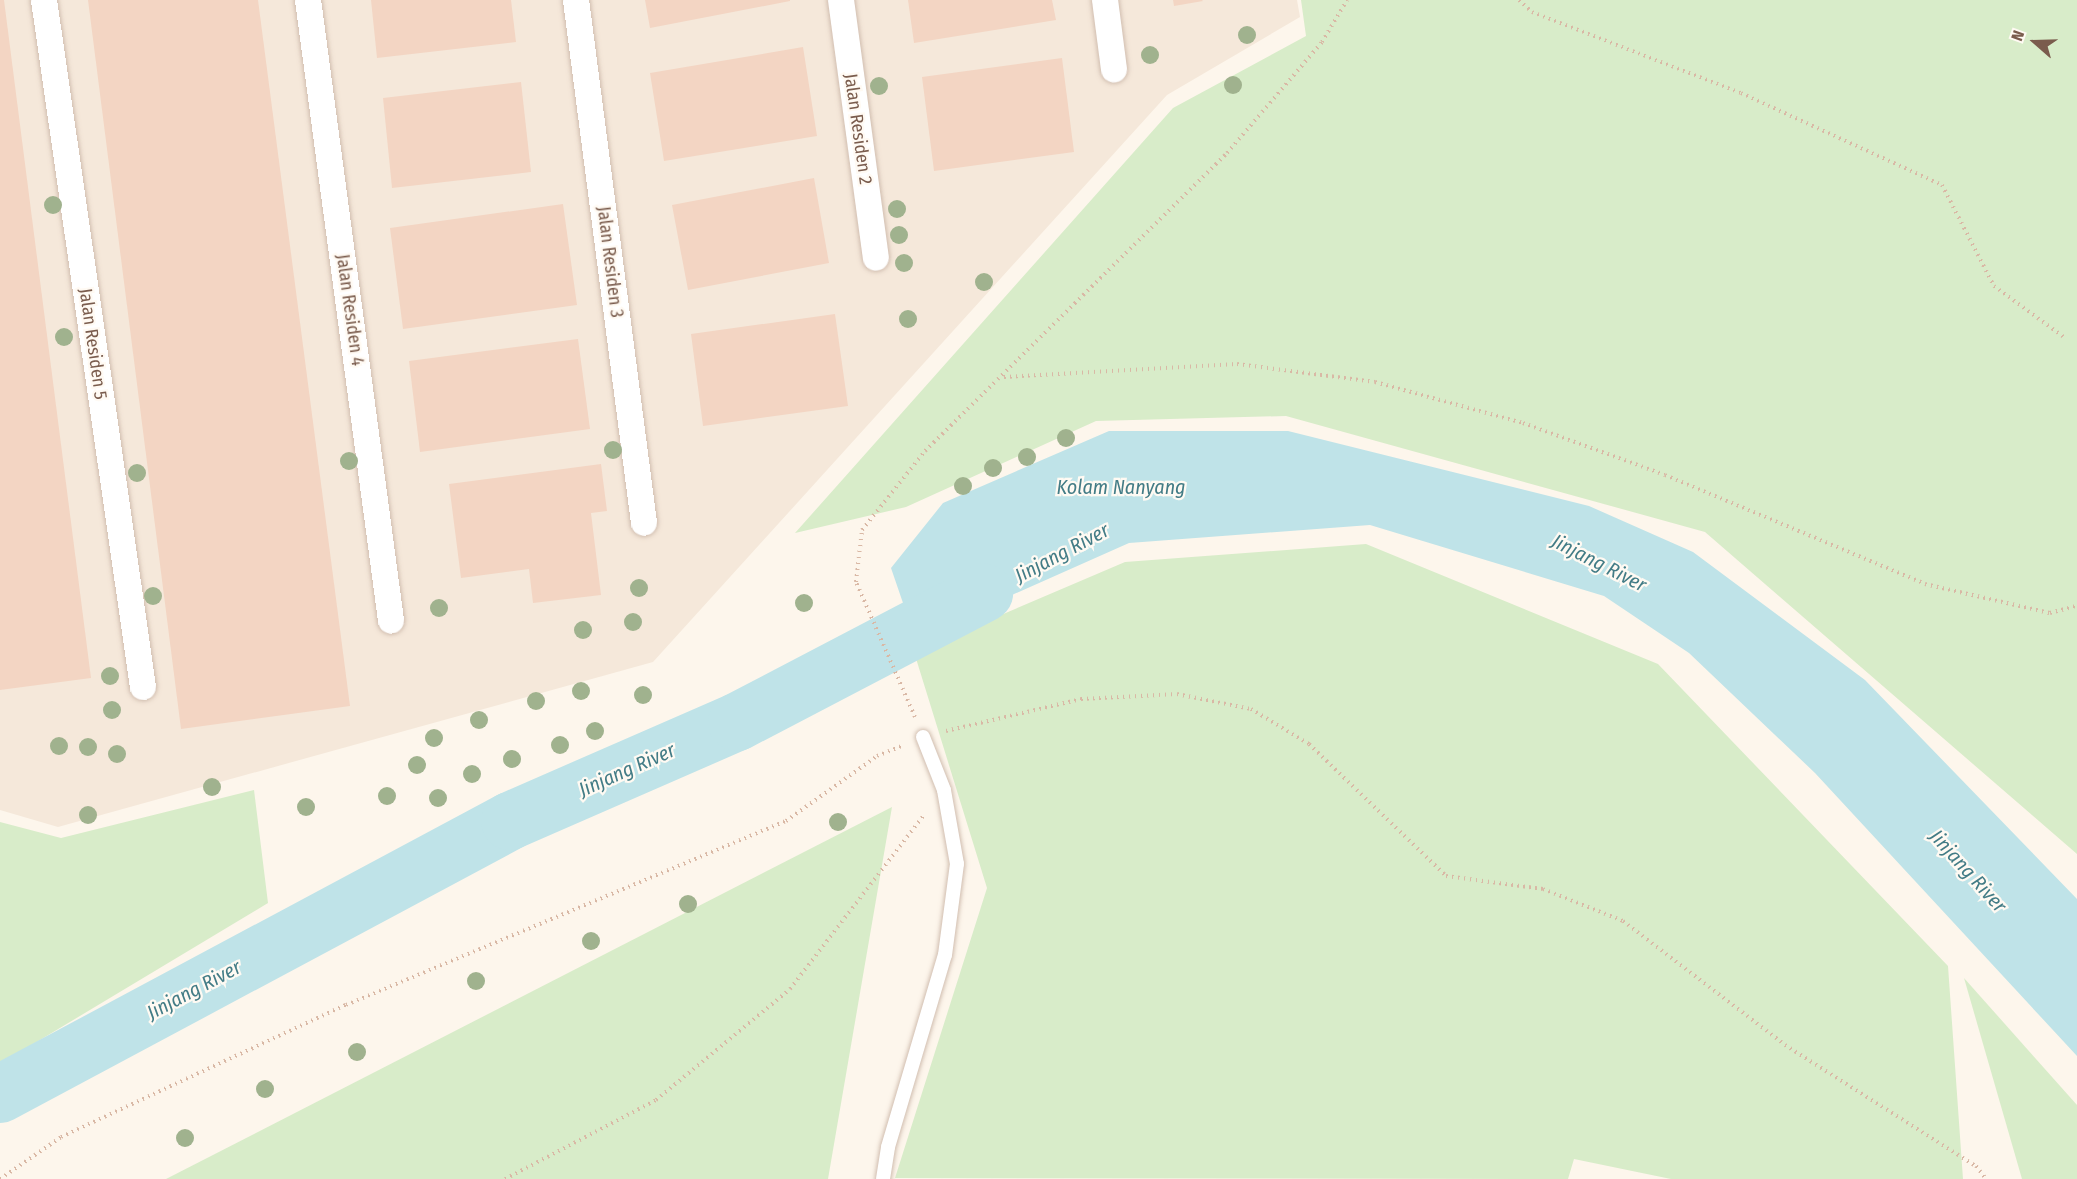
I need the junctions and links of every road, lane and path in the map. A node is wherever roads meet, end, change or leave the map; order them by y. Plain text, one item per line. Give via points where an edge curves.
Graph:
1 (44, 0) edge
2 (308, 0) edge
3 (576, 0) edge
4 (841, 0) edge
5 (1105, 0) edge
6 (1347, 0) edge
7 (1519, 0) edge
8 (1114, 69) dead end
9 (876, 258) dead end
10 (2064, 337) dead end
11 (1004, 377) junction
12 (644, 523) dead end
13 (2077, 606) edge
14 (391, 620) dead end
15 (143, 687) dead end
16 (923, 737) junction
17 (944, 790) junction
18 (0, 1179) edge
19 (505, 1179) edge
20 (883, 1179) edge
21 (1986, 1179) edge

1 - 15 street, Jalan Residen 5
2 - 14 street, Jalan Residen 4
3 - 12 street, Jalan Residen 3
4 - 9 street, Jalan Residen 2
5 - 8 street
6 - 11 path via 1322,42 1227,153
7 - 10 path via 1532,12 1741,93 1942,184 1994,286
11 - 13 path via 1237,364 1375,382 1523,423 1654,471 1925,584 2050,613
11 - 16 path via 925,451 862,530 856,582
16 - 17 lane
16 - 18 path via 877,756 786,821 346,1005 61,1137
16 - 21 path via 1081,699 1177,694 1251,710 1309,744 1446,876 1543,889 1623,921 1785,1045 1976,1166
17 - 19 path via 790,989 656,1100
17 - 20 lane via 957,864 945,955 888,1147

